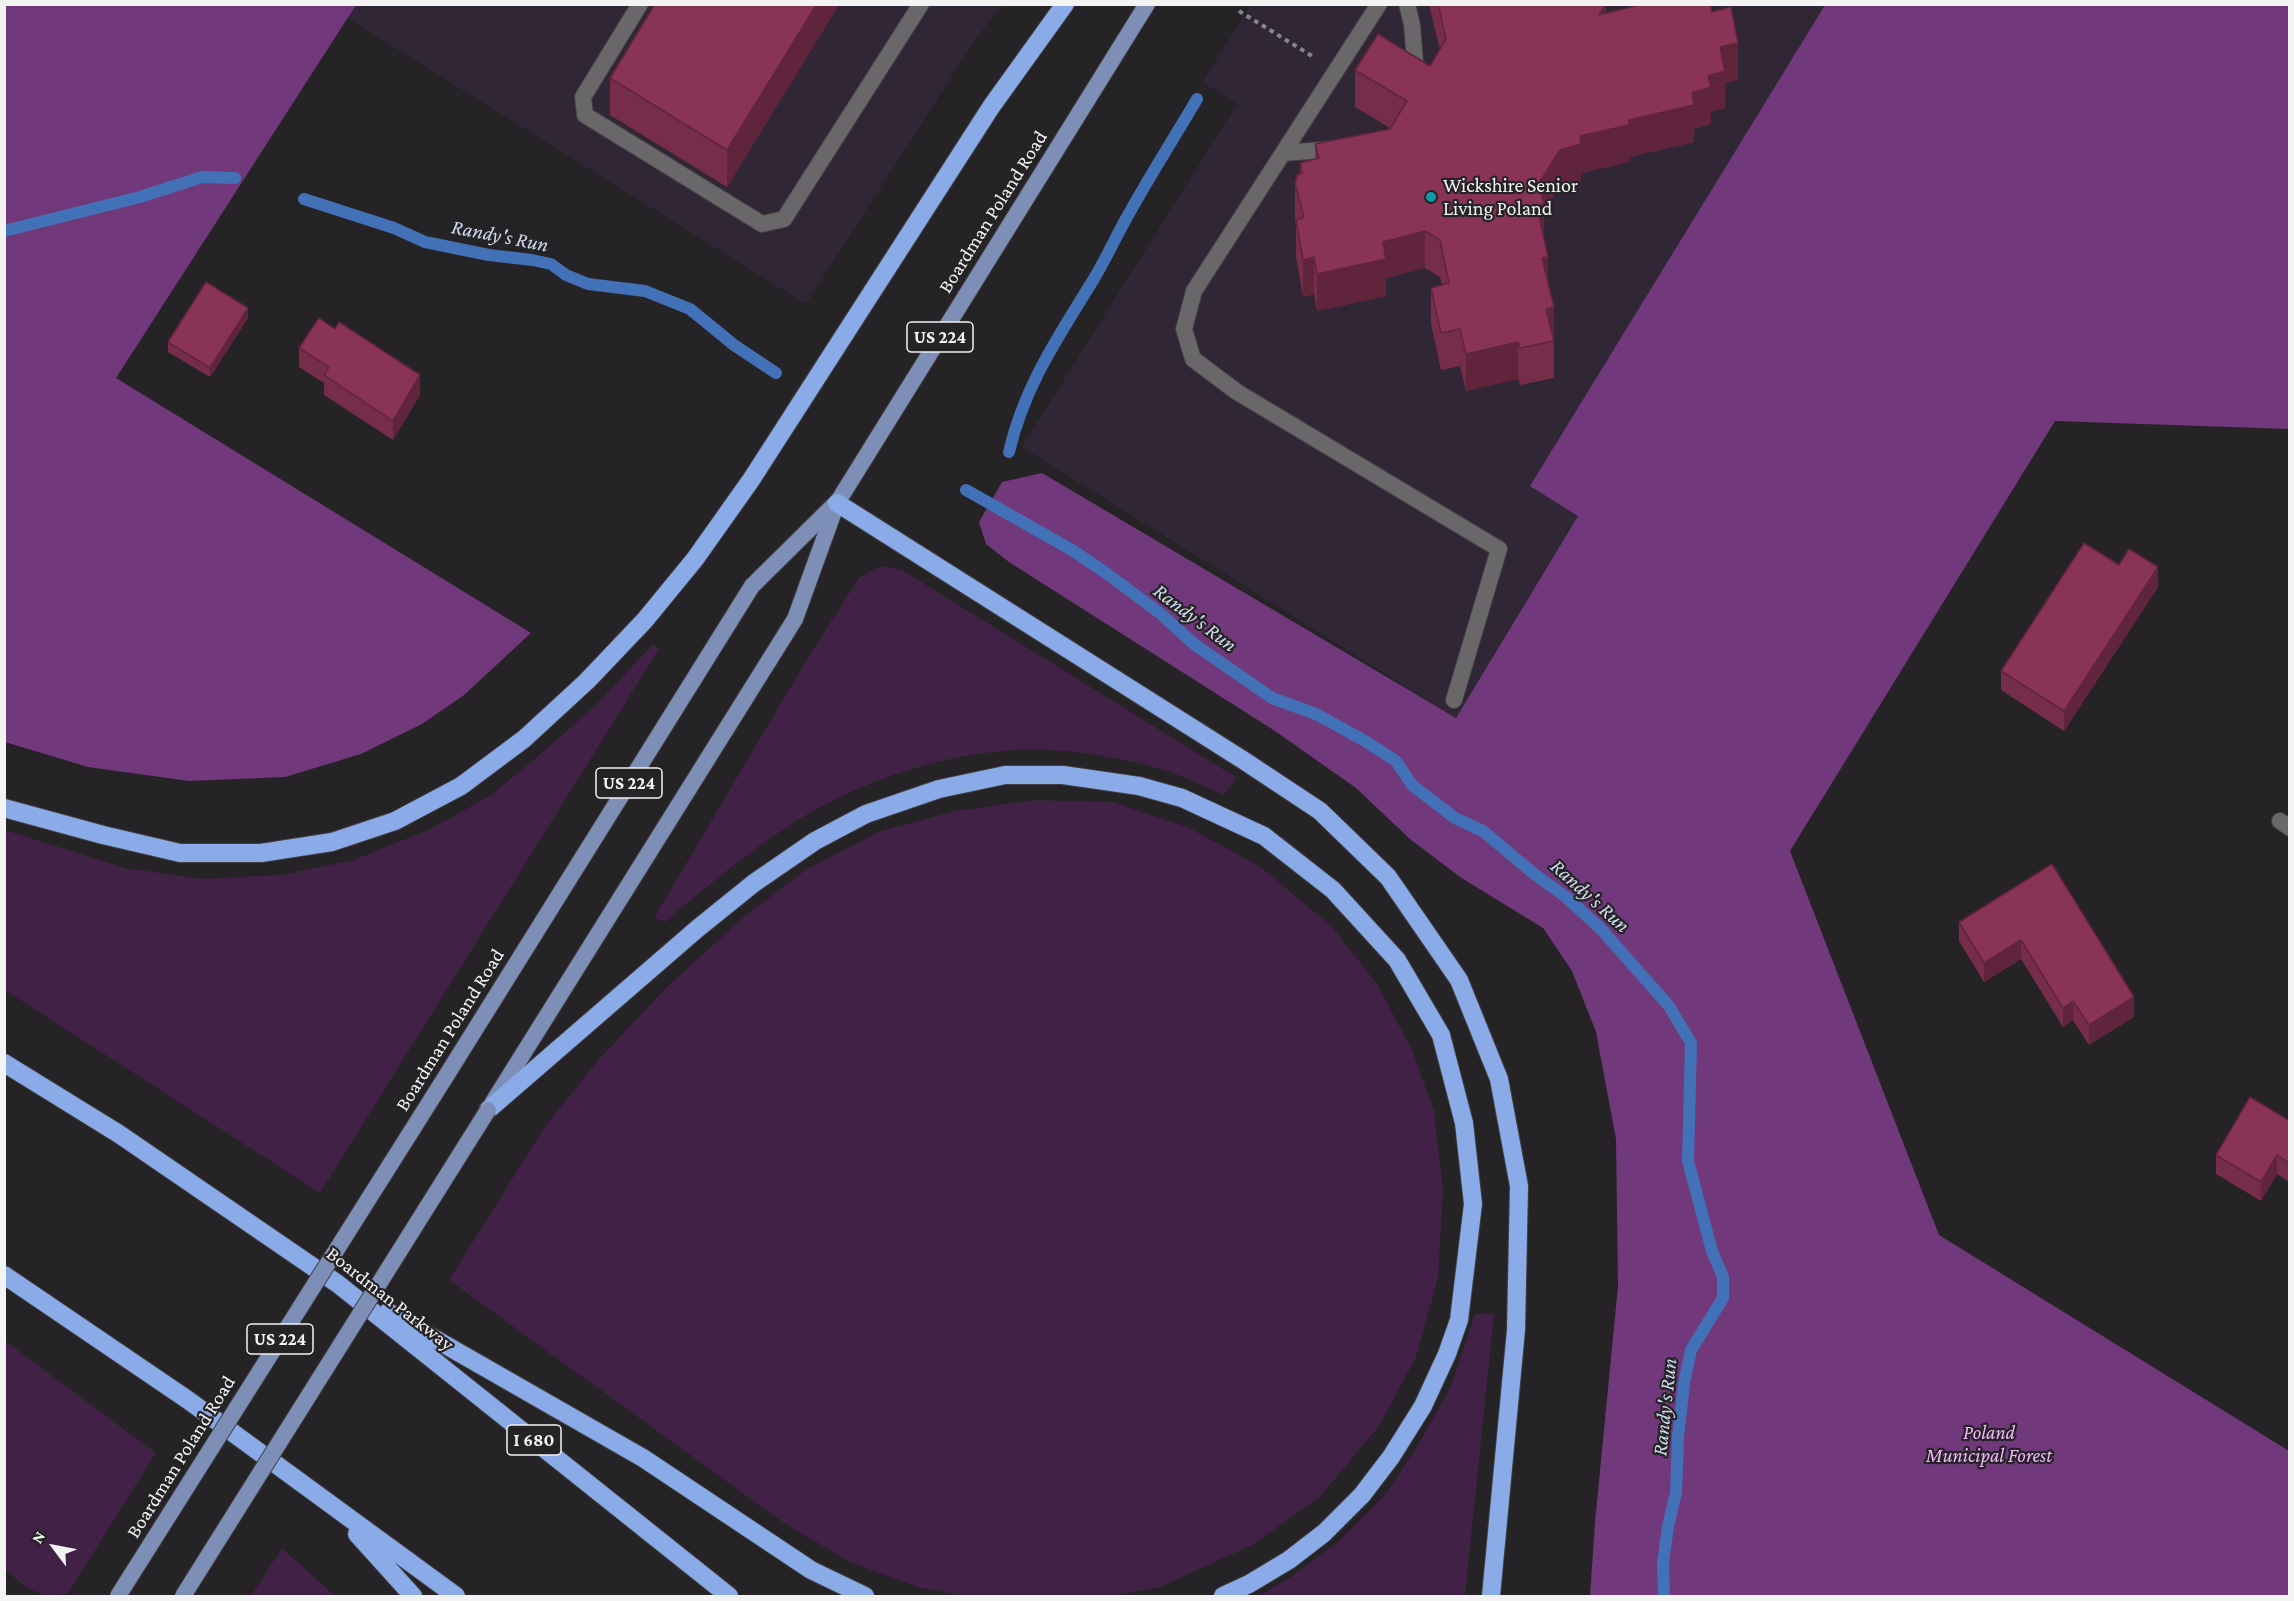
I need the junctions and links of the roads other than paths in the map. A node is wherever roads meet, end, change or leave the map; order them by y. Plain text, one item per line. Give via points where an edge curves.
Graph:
1 (640, 4) edge
2 (921, 4) edge
3 (1065, 4) edge
4 (1147, 4) edge
5 (1379, 4) edge
6 (1407, 4) edge
7 (1407, 89) edge
8 (1350, 147) edge
9 (1283, 153) junction
10 (837, 503) junction
11 (1454, 700) dead end
12 (4, 808) edge
13 (4, 1063) edge
14 (489, 1110) junction
15 (4, 1275) edge
16 (338, 1284) junction
17 (334, 1508) junction
18 (118, 1596) edge
19 (183, 1596) edge
20 (413, 1596) edge
21 (456, 1596) edge
22 (729, 1596) edge
23 (865, 1596) edge
24 (1223, 1596) edge
25 (1491, 1596) edge

1 - 2 lane via 583,97 585,115 762,224 784,219
3 - 12 highway via 991,107 751,480 695,559 645,620 524,739 461,786 395,821 332,843 261,853 180,853
4 - 10 main road, Boardman Poland Road / US 224
5 - 9 lane
6 - 7 lane via 1416,74
8 - 9 lane
9 - 11 lane via 1194,291 1184,329 1193,359 1237,392 1499,549
10 - 14 main road, Boardman Poland Road / US 224 via 795,619
10 - 18 main road, Boardman Poland Road / US 224, bridge via 752,586
10 - 25 highway via 1320,811 1388,877 1458,980 1499,1079 1519,1186 1516,1330
13 - 16 highway, Boardman Parkway / I 680 via 120,1134
14 - 19 main road, Boardman Poland Road / US 224, bridge
14 - 24 highway via 754,882 815,841 866,814 939,789 1005,775 1063,775 1139,786 1182,798 1264,836 1333,891 1397,960 1441,1035 1464,1123 1473,1204 1459,1320 1424,1406 1362,1496 1324,1533 1289,1560
15 - 17 highway via 188,1400
16 - 22 highway, Boardman Parkway / I 680
16 - 23 highway via 643,1458 811,1570
17 - 20 highway
17 - 21 highway

